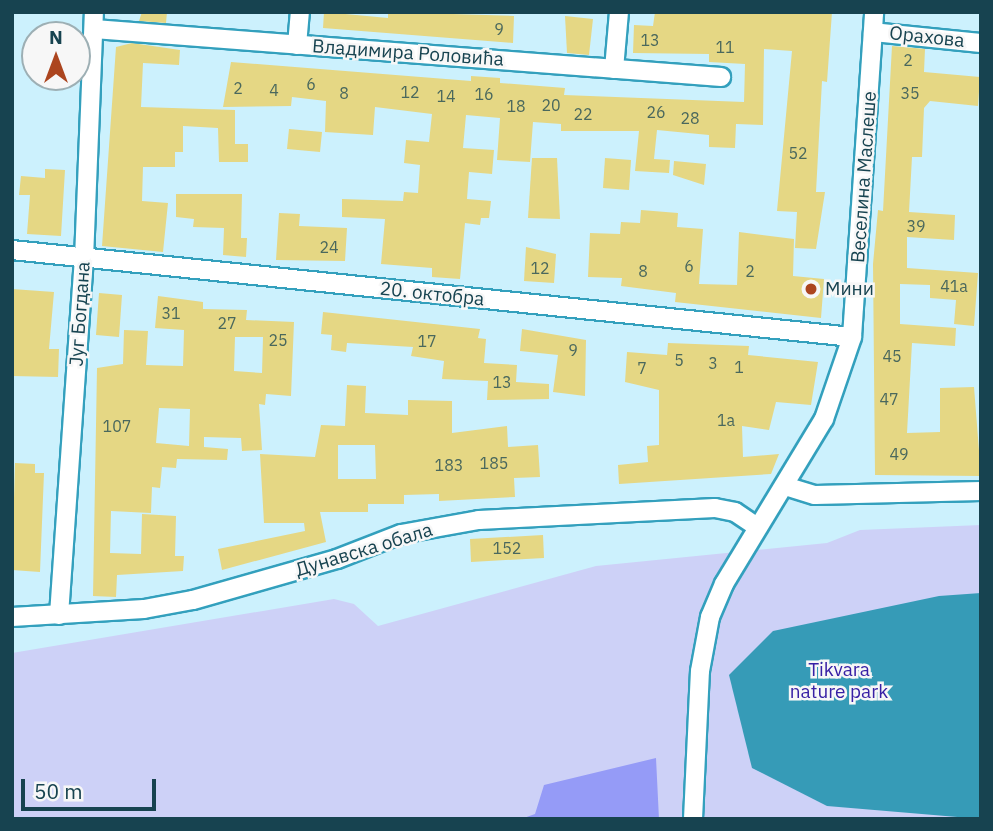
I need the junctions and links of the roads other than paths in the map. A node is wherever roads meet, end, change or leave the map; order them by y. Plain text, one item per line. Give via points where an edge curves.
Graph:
1 (300, 12) edge
2 (619, 12) edge
3 (874, 12) edge
4 (94, 21) edge
5 (873, 32) junction
6 (981, 43) edge
7 (298, 45) junction
8 (614, 69) junction
9 (722, 77) dead end
10 (12, 250) edge
11 (84, 259) junction
12 (852, 337) junction
13 (785, 486) junction
14 (981, 491) edge
15 (757, 527) junction
16 (59, 615) junction
17 (12, 617) edge
18 (693, 819) edge

1 - 7 street
2 - 8 street
3 - 5 street, Веселина Маслеше
4 - 7 street, Владимира Роловића
4 - 11 street, Југ Богдана
5 - 6 street, Орахова
5 - 12 street, Веселина Маслеше
7 - 8 street, Владимира Роловића
8 - 9 street, Владимира Роловића
10 - 11 street, 20. октобра
11 - 12 street, 20. октобра
11 - 16 street, Југ Богдана
12 - 13 street, Веселина Маслеше via 824,419
13 - 14 street via 815,495
13 - 15 street, Веселина Маслеше
15 - 16 street, Дунавска обала via 735,512 715,508 479,520 401,534 337,559 193,600
15 - 18 street, Веселина Маслеше via 724,584 703,647
16 - 17 street, Дунавска обала

